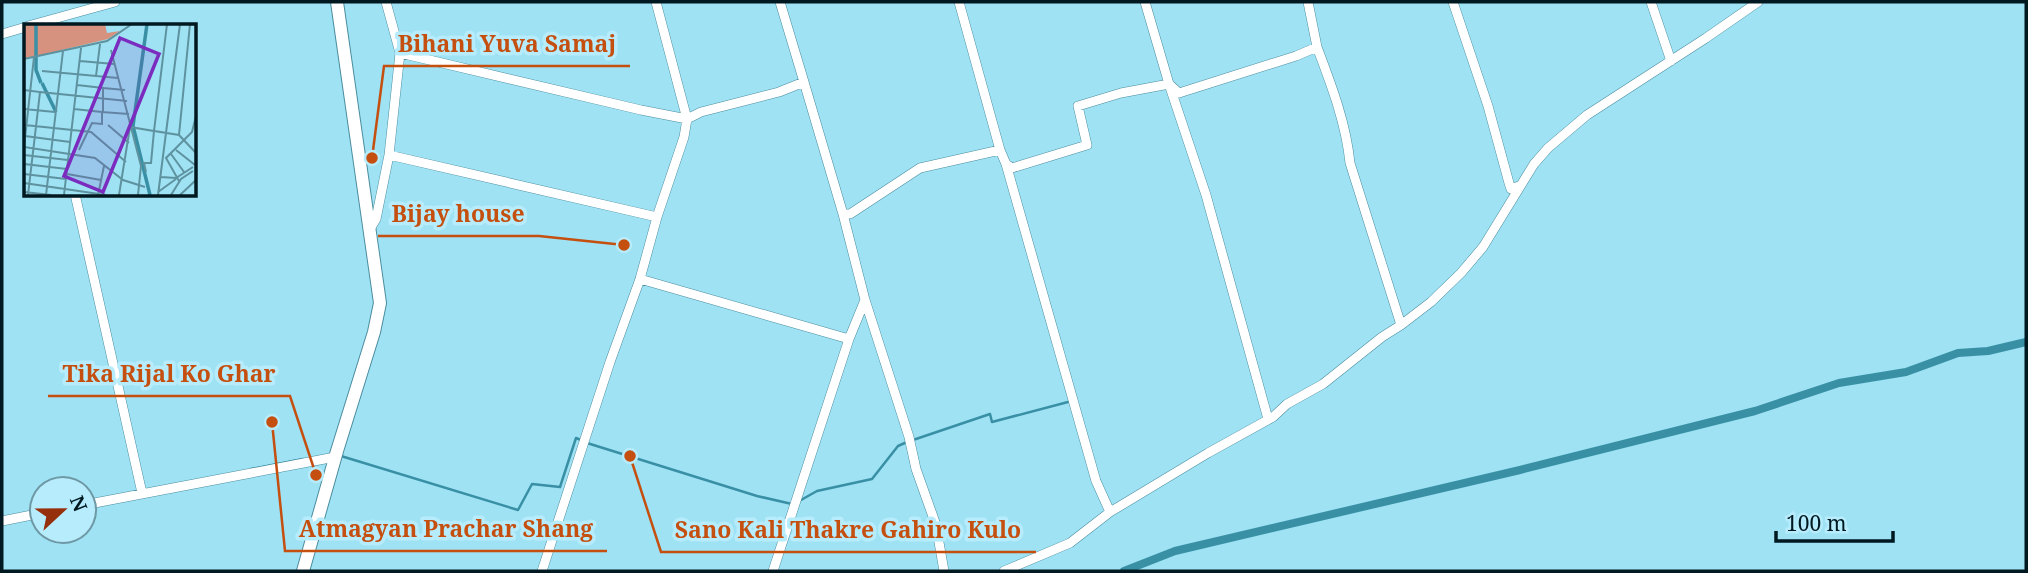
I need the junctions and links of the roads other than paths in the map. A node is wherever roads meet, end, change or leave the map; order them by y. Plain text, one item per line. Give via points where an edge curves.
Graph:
1 (114, 2) edge
2 (337, 2) edge
3 (386, 2) edge
4 (656, 2) edge
5 (780, 2) edge
6 (959, 2) edge
7 (1145, 2) edge
8 (1453, 2) edge
9 (1651, 2) edge
10 (1758, 2) edge
11 (95, 4) edge
12 (1309, 4) edge
13 (42, 24) edge
14 (24, 28) edge
15 (2, 34) edge
16 (1317, 47) junction
17 (400, 52) junction
18 (1671, 61) junction
19 (804, 82) junction
20 (1169, 84) junction
21 (687, 119) junction
22 (1000, 150) junction
23 (389, 155) junction
24 (1006, 164) junction
25 (1520, 186) junction
26 (75, 196) edge
27 (843, 214) junction
28 (657, 216) junction
29 (370, 229) junction
30 (640, 279) junction
31 (865, 300) junction
32 (1401, 324) junction
33 (849, 339) junction
34 (1268, 419) junction
35 (336, 454) junction
36 (142, 494) junction
37 (98, 502) edge
38 (1110, 512) junction
39 (28, 516) edge
40 (2, 521) edge
41 (944, 570) edge
42 (303, 571) edge
43 (542, 571) edge
44 (772, 571) edge
45 (1004, 571) edge

1 - 11 street
2 - 29 street
3 - 17 street
4 - 21 street
5 - 19 street
6 - 22 street
7 - 20 street
8 - 25 street via 1511,189
9 - 18 street
10 - 18 street
11 - 13 street
12 - 16 street
14 - 15 street
16 - 20 street via 1179,93
16 - 32 street
17 - 21 street
17 - 23 street
18 - 25 street via 1566,131
19 - 21 street
19 - 27 street
20 - 24 street via 1077,106 1087,145 1012,168
20 - 34 street via 1206,195
21 - 28 street
22 - 24 street
22 - 27 street via 920,169 850,214
23 - 28 street
23 - 29 street
24 - 38 street via 1096,481
25 - 32 street via 1483,247 1461,273
26 - 36 street
27 - 31 street
28 - 30 street
29 - 35 street via 380,303
30 - 33 street
30 - 43 street
31 - 33 street
31 - 41 street via 936,526
32 - 34 street
33 - 44 street
34 - 38 street
35 - 36 street
35 - 42 street
36 - 37 street
38 - 45 street via 1070,543
39 - 40 street

